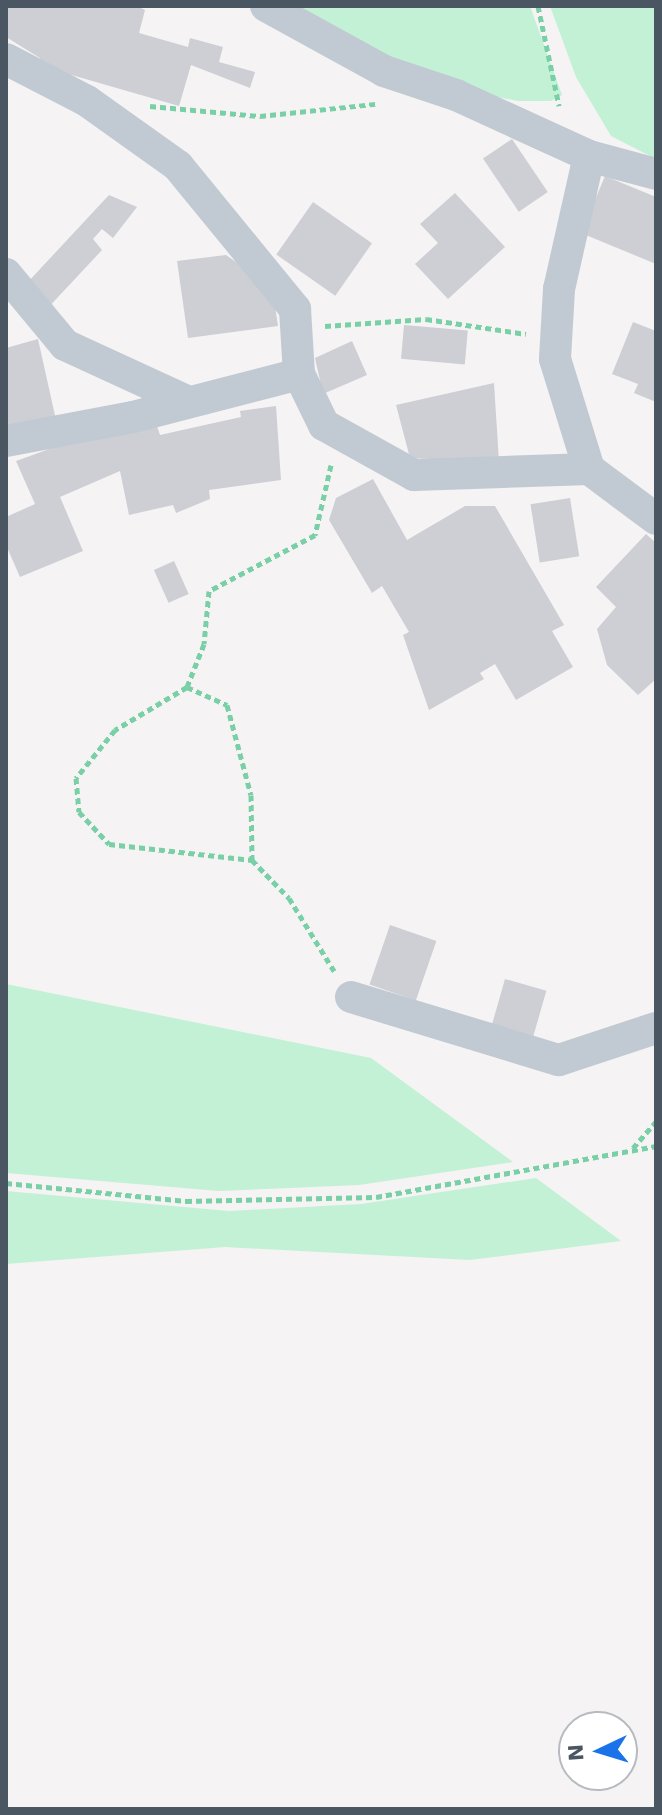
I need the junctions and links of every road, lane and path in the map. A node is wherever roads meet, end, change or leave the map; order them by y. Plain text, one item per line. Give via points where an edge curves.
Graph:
1 (266, 6) edge
2 (538, 6) edge
3 (6, 59) edge
4 (87, 101) junction
5 (381, 103) dead end
6 (575, 150) junction
7 (656, 174) edge
8 (6, 274) edge
9 (296, 328) junction
10 (557, 338) junction
11 (299, 374) junction
12 (187, 401) junction
13 (337, 432) junction
14 (6, 441) edge
15 (589, 469) junction
16 (656, 519) edge
17 (187, 687) junction
18 (252, 860) junction
19 (351, 997) joint
20 (656, 1028) edge
21 (656, 1122) edge
22 (656, 1146) edge
23 (632, 1149) junction
24 (6, 1183) edge

1 - 6 street via 384,71 456,95
2 - 6 path
3 - 4 street
4 - 5 path via 260,116
4 - 9 street via 178,166 295,309
6 - 7 street
6 - 10 street
8 - 12 street via 65,345
9 - 10 path via 426,319
9 - 11 street
10 - 15 street via 555,359
11 - 12 street
11 - 13 street via 324,425
12 - 14 street
13 - 15 street via 414,475
13 - 17 path via 315,535 209,591 204,644
15 - 16 street
17 - 18 path via 227,705 251,795
17 - 18 path via 115,730 76,778 79,812 109,844
18 - 19 path via 289,898
19 - 20 street via 559,1060
21 - 23 path
22 - 23 path
23 - 24 path via 376,1197 186,1201

